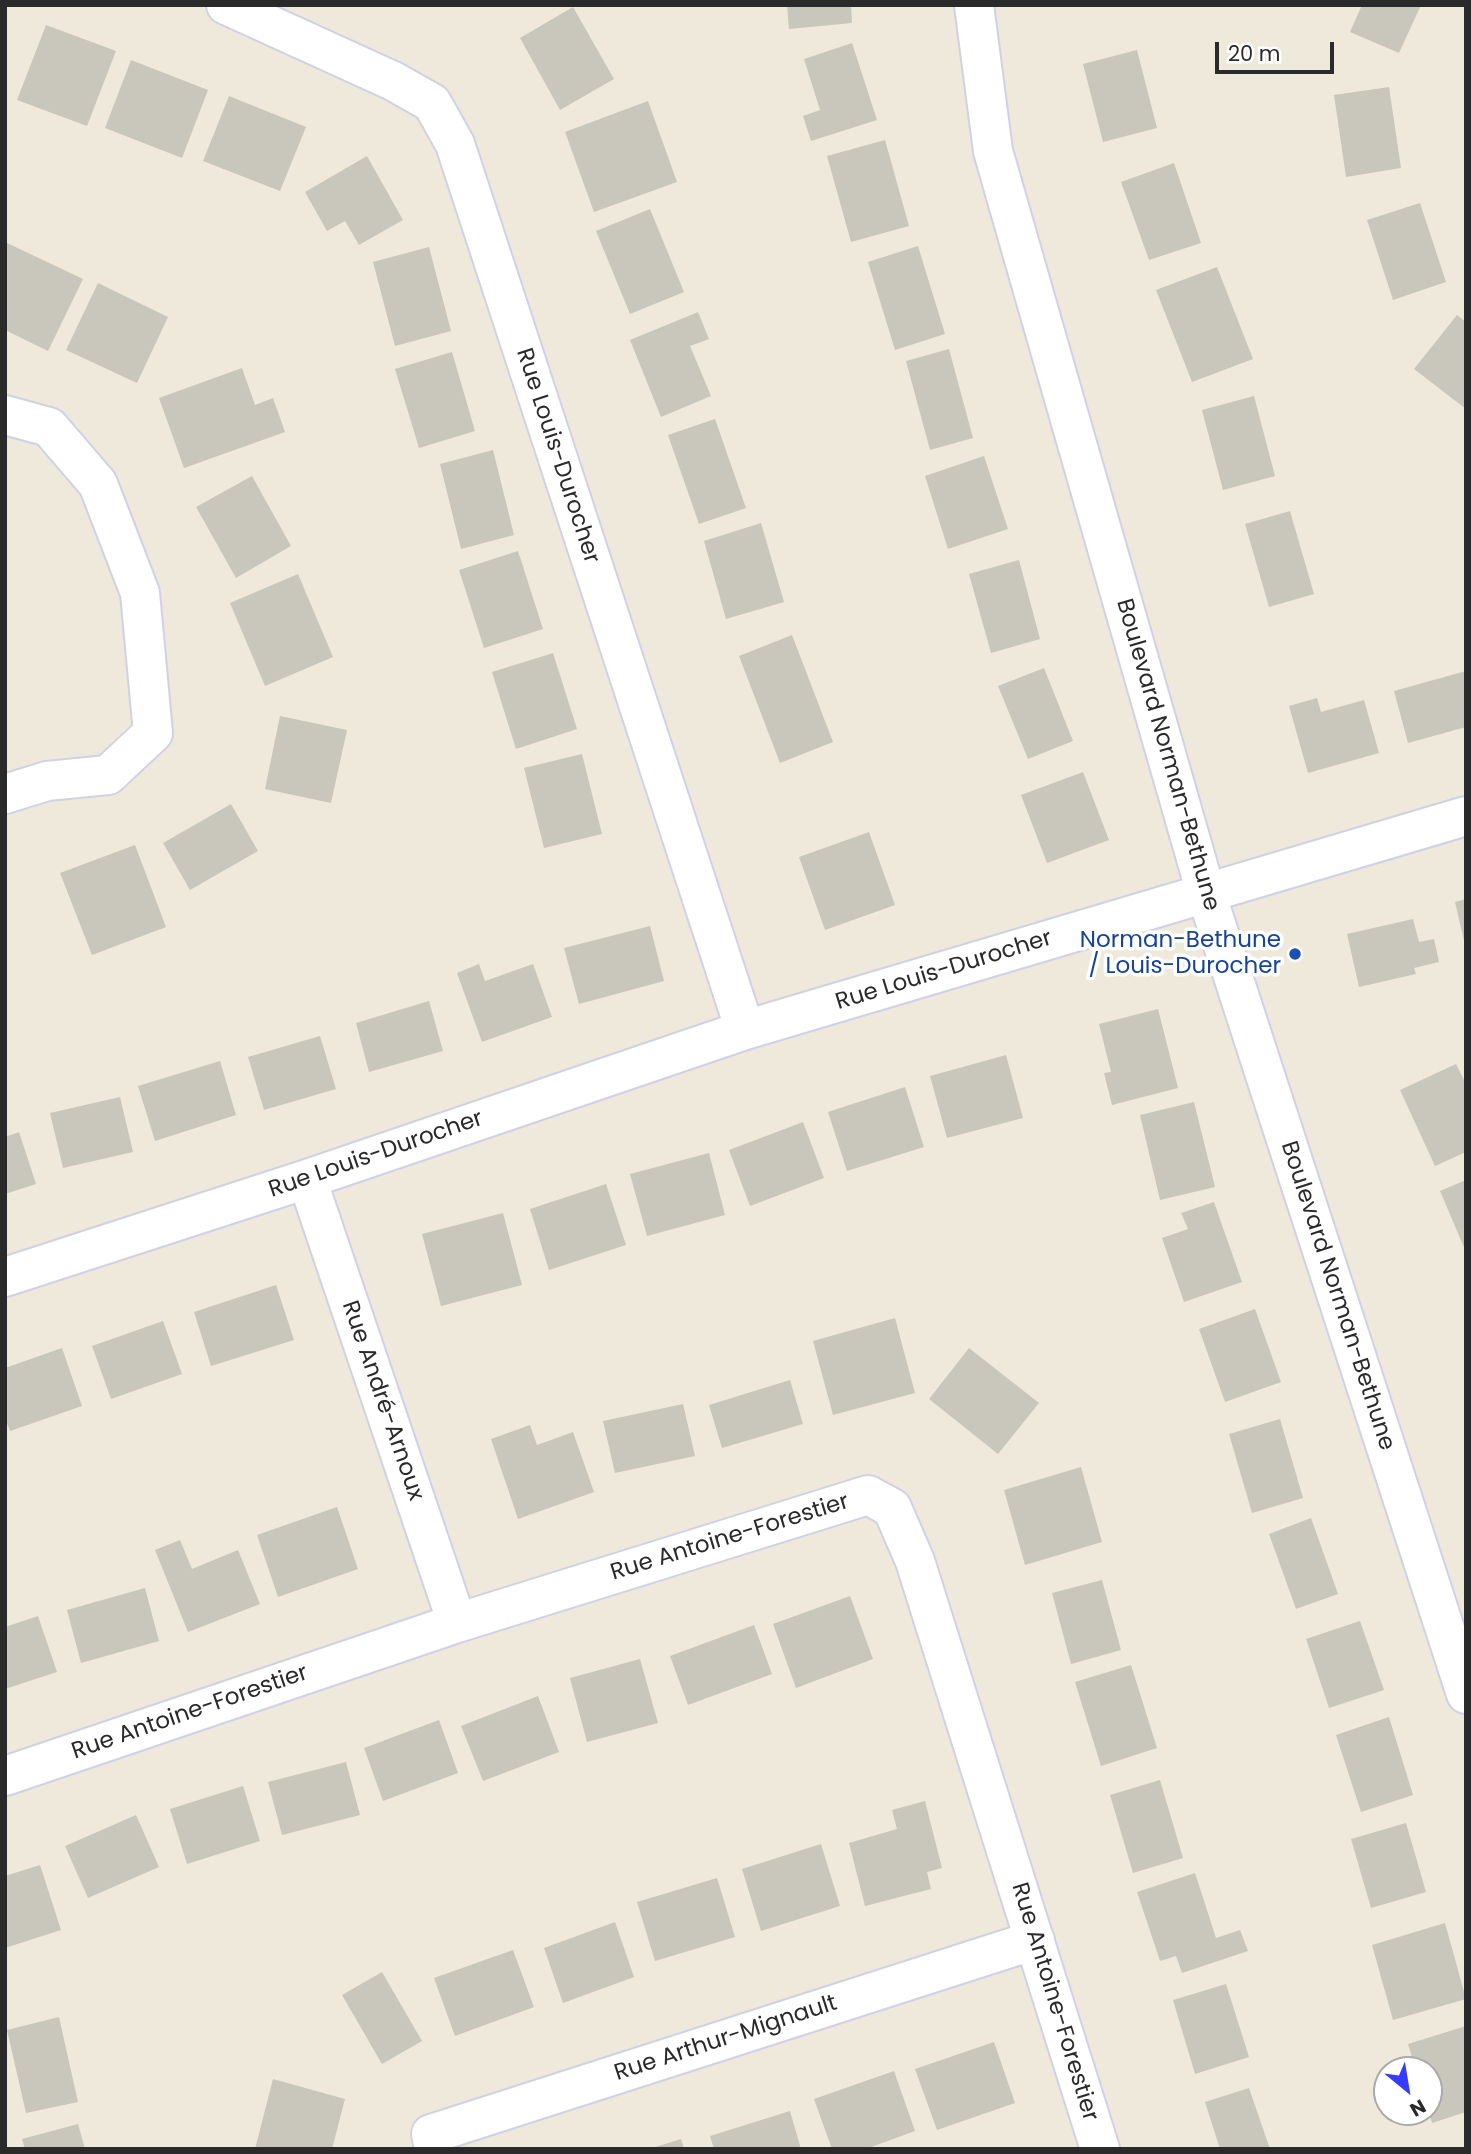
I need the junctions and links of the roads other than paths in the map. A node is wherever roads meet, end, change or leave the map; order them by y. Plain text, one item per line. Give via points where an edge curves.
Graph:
1 (226, 5) edge
2 (974, 5) edge
3 (5, 415) edge
4 (5, 794) edge
5 (1466, 816) edge
6 (1206, 892) junction
7 (745, 1030) junction
8 (307, 1179) junction
9 (5, 1277) edge
10 (457, 1623) junction
11 (1466, 1693) edge
12 (5, 1776) edge
13 (1035, 1940) junction
14 (434, 2149) edge
15 (1100, 2149) edge

1 - 7 street, Rue Louis-Durocher via 432,103 454,144
2 - 6 street, Boulevard Norman-Bethune via 993,151
3 - 4 street via 49,427 98,484 140,593 153,733 107,775 47,781
5 - 6 street, Rue Louis-Durocher
6 - 7 street, Rue Louis-Durocher
6 - 11 street, Boulevard Norman-Bethune
7 - 8 street, Rue Louis-Durocher
8 - 9 street, Rue Louis-Durocher
8 - 10 street, Rue André-Arnoux
10 - 12 street, Rue Antoine-Forestier
10 - 13 street, Rue Antoine-Forestier via 868,1495 892,1508 915,1561
13 - 14 street, Rue Arthur-Mignault via 431,2134
13 - 15 street, Rue Antoine-Forestier

